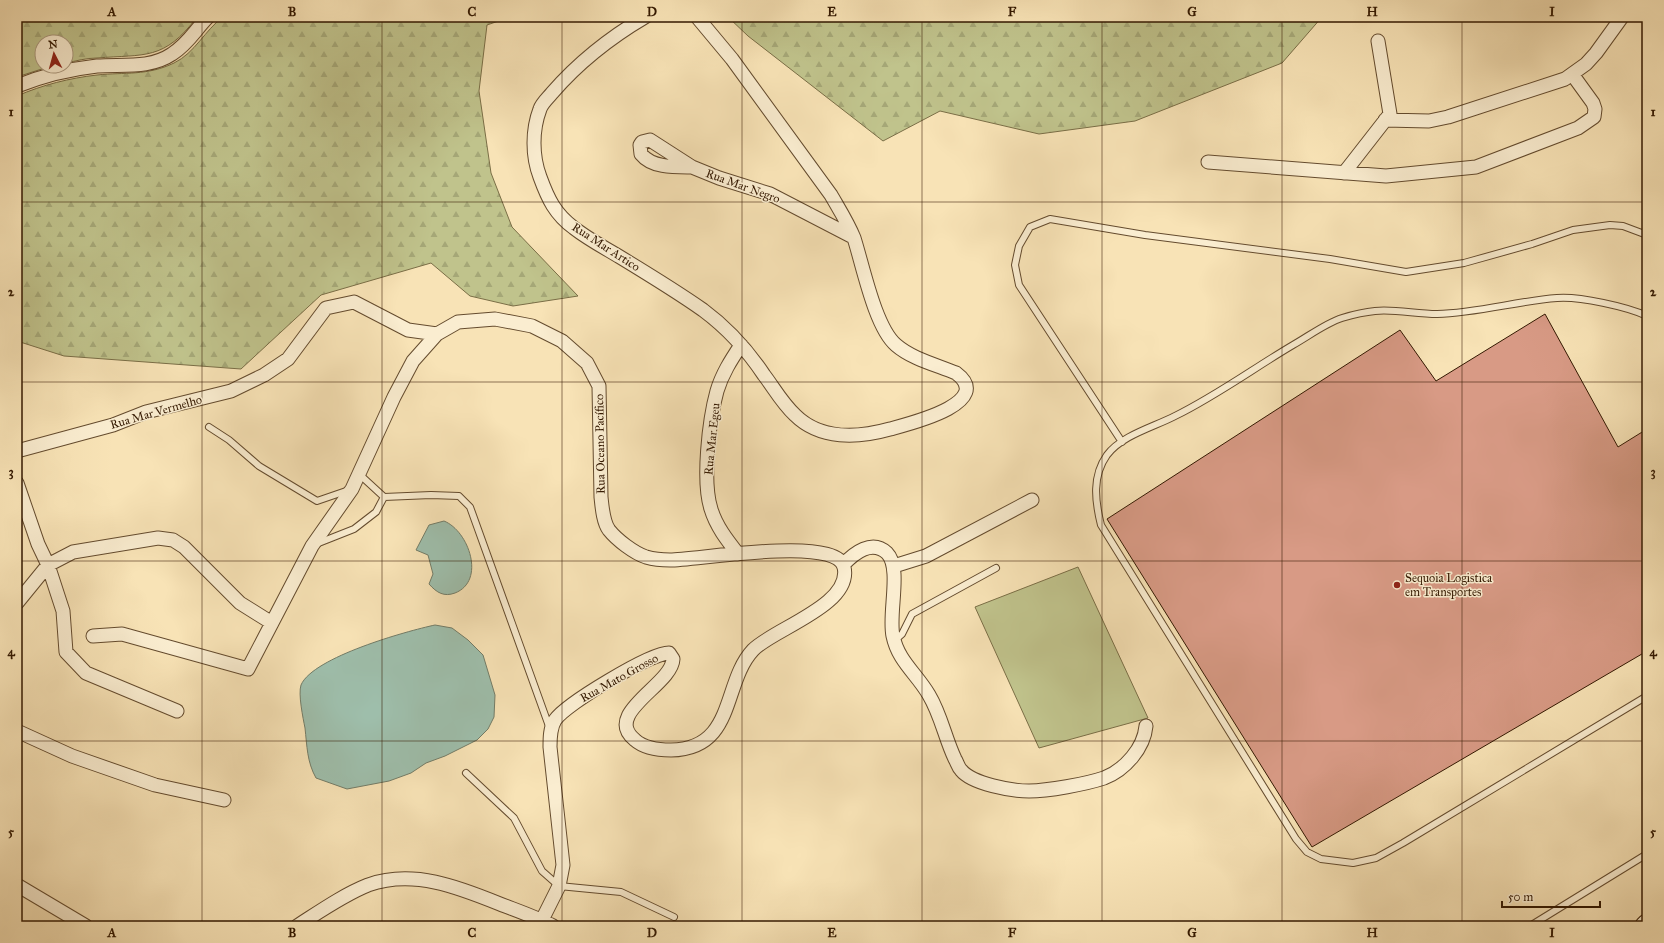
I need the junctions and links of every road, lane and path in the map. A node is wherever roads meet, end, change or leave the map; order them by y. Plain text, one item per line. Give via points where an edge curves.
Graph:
1 (208, 17) edge
2 (645, 17) edge
3 (697, 17) edge
4 (1622, 17) edge
5 (1378, 41) dead end
6 (1572, 74) junction
7 (17, 86) edge
8 (1385, 120) junction
9 (1208, 162) dead end
10 (692, 167) junction
11 (1344, 173) junction
12 (1647, 235) edge
13 (853, 237) junction
14 (1647, 316) edge
15 (437, 334) junction
16 (740, 345) junction
17 (209, 427) dead end
18 (1122, 442) junction
19 (17, 450) edge
20 (359, 474) junction
21 (17, 483) edge
22 (352, 489) junction
23 (384, 497) junction
24 (1032, 500) dead end
25 (312, 546) junction
26 (738, 554) junction
27 (48, 565) junction
28 (844, 565) junction
29 (894, 566) junction
30 (996, 568) dead end
31 (17, 602) edge
32 (272, 623) junction
33 (93, 636) dead end
34 (894, 641) junction
35 (1647, 696) edge
36 (177, 711) dead end
37 (1146, 726) dead end
38 (17, 731) edge
39 (550, 732) junction
40 (466, 773) dead end
41 (224, 800) dead end
42 (1647, 854) edge
43 (17, 885) edge
44 (559, 886) junction
45 (674, 917) dead end
46 (547, 923) edge
47 (1647, 923) edge
48 (86, 926) edge
49 (297, 926) edge
50 (1530, 926) edge
51 (1644, 926) edge

1 - 7 street via 192,38 171,55 149,64 58,73
2 - 16 street, Rua Mar Artico via 617,34 565,78 541,107 535,131 539,173 548,200 574,228 705,311
3 - 13 street via 732,58 831,195
4 - 6 street via 1596,53
5 - 8 street via 1390,114
6 - 8 street via 1564,79 1448,117 1429,121
6 - 11 street via 1595,109 1594,117 1578,128 1476,167 1386,176
8 - 11 street
9 - 11 street
10 - 10 street, Rua Mar Negro via 656,143 650,140 642,142 640,149 643,157 660,165
10 - 13 street, Rua Mar Negro via 770,194
12 - 18 lane via 1623,226 1610,225 1573,230 1464,262 1406,272 1050,219 1030,227 1019,246 1015,265 1019,285
13 - 16 street, Rua Mar Artico via 887,335 895,345 910,355 956,373 962,378 966,384 965,394 960,402 950,409 883,432 859,436 833,434 812,428 796,416
14 - 18 lane via 1611,304 1559,298 1472,311 1437,314 1374,311 1341,318 1176,416
15 - 19 street, Rua Mar Vermelho via 408,330 354,302 339,304 326,308 288,359 264,375 231,391 146,412 113,425
15 - 20 street, Rua Oceano Pacífico via 413,361
15 - 26 street, Rua Oceano Pacífico via 458,322 495,318 532,326 562,341 587,363 600,386 601,496 608,529 644,556 668,560
16 - 26 street, Rua Mar Egeu via 728,364 717,391 712,419 708,480 711,509 720,530
17 - 22 lane via 229,440 259,466 317,501
18 - 35 lane via 1107,455 1096,488 1095,502 1101,525 1296,839 1307,852 1321,859 1353,863 1376,858
20 - 22 street, Rua Oceano Pacífico
20 - 23 lane
21 - 27 street
22 - 25 street, Rua Oceano Pacífico
23 - 25 lane via 376,512 354,529
23 - 39 lane via 459,496 470,507
24 - 29 street via 926,556
25 - 32 street, Rua Oceano Pacífico
26 - 28 street, Rua Oceano Pacífico via 798,551 827,553 839,558
27 - 31 street
27 - 32 street via 73,552 150,538 166,538 184,547 240,603
27 - 36 street via 63,611 66,652 86,673
28 - 29 street via 858,551 878,548 887,553
28 - 39 street, Rua Mato Grosso via 843,582 836,594 821,608 764,640 753,650 743,663 722,721 712,735 697,744 677,750 664,750 634,740 628,731 627,718 634,706 671,668 672,658 669,653 654,657 586,695 563,711 554,721
29 - 34 street via 891,620
30 - 34 lane via 912,614 902,634
32 - 33 street, Rua Oceano Pacífico via 248,669 122,634
34 - 37 street via 899,655 929,694 961,770 974,779 997,787 1029,791 1104,777 1126,763 1140,746
38 - 41 street via 72,756 148,782
39 - 44 street via 563,865
40 - 44 lane via 514,818 542,870
42 - 50 lane
43 - 48 street
44 - 45 lane via 621,892
44 - 46 street
46 - 49 street via 468,892 421,879 391,880 368,885
47 - 51 main road

